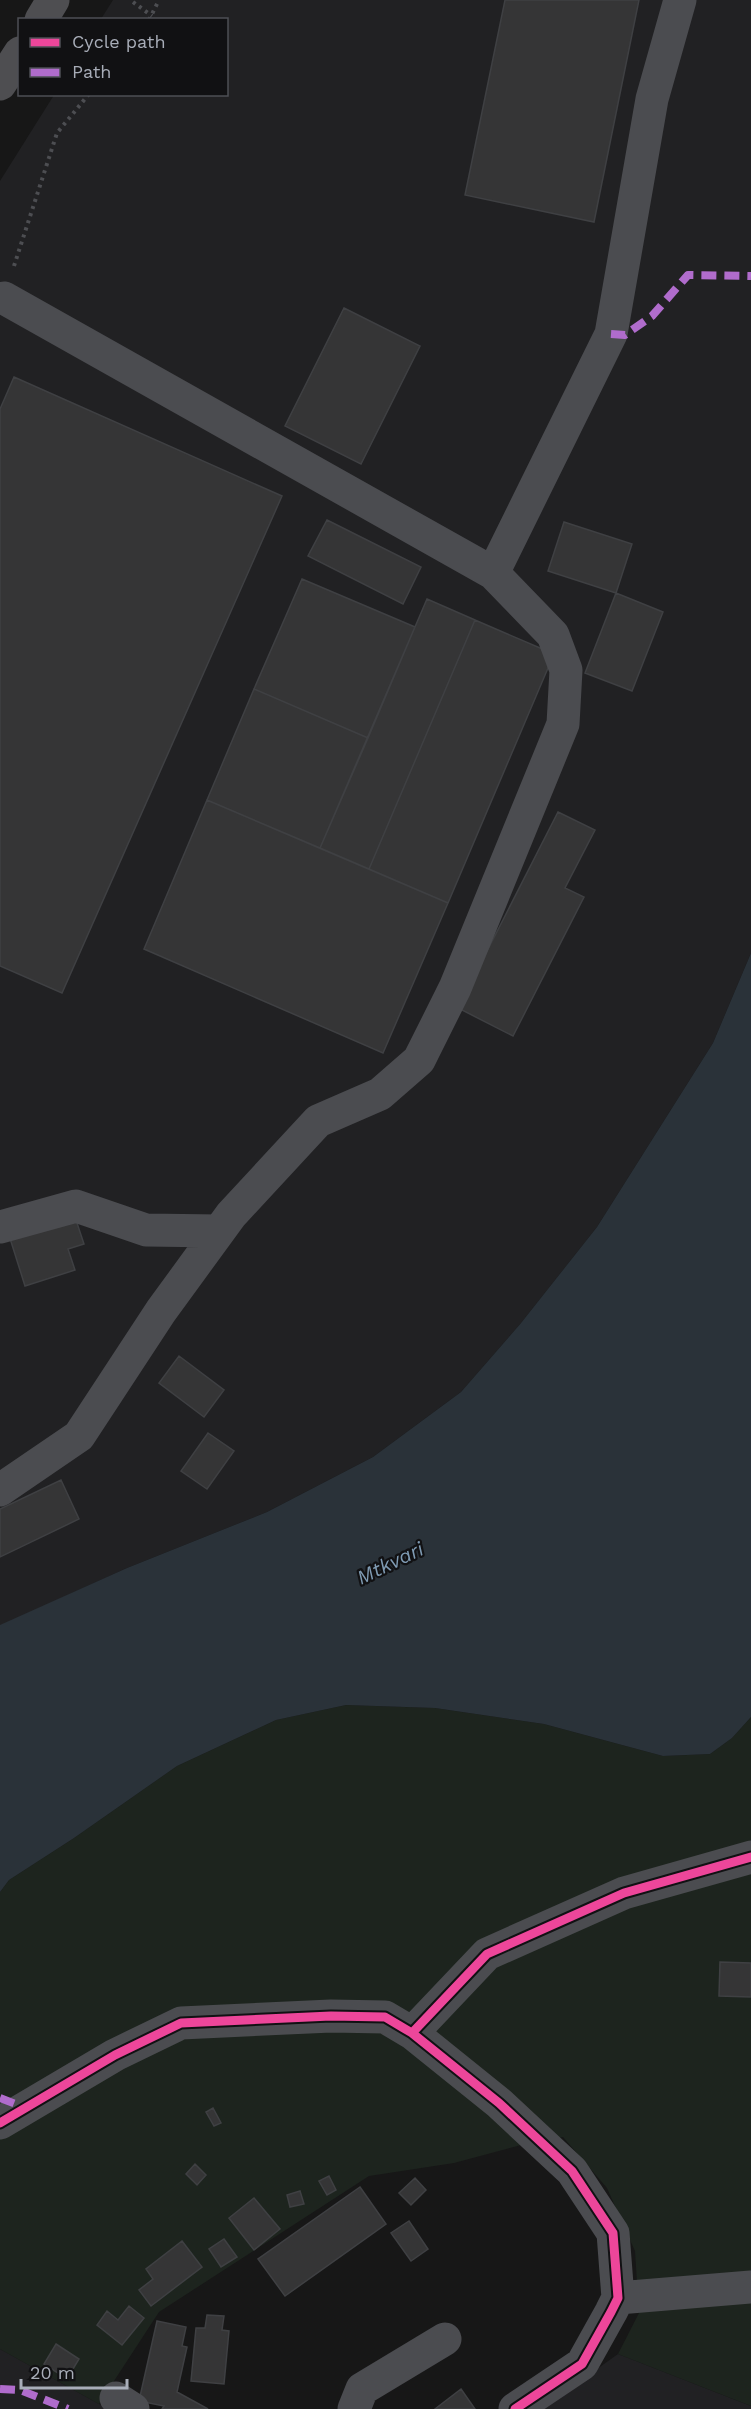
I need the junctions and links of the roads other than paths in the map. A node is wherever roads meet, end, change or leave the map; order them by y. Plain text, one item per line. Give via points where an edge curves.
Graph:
1 (53, 0) edge
2 (680, 0) edge
3 (41, 18) edge
4 (18, 56) edge
5 (0, 84) edge
6 (4, 298) road end
7 (494, 573) junction
8 (0, 1227) edge
9 (219, 1232) junction
10 (0, 1490) edge
11 (751, 1857) edge
12 (412, 2033) junction
13 (0, 2124) edge
14 (751, 2287) edge
15 (618, 2298) junction
16 (446, 2339) dead end
17 (354, 2409) edge
18 (515, 2409) edge

1 - 3 highway
2 - 7 street via 652,99 611,334
4 - 5 highway
6 - 7 street
7 - 9 street via 553,635 566,670 563,724 456,988 419,1060 380,1094 318,1121
8 - 9 street via 76,1206 146,1230
9 - 10 street via 161,1311 79,1436
11 - 12 street via 624,1893 487,1954
12 - 13 street via 385,2017 181,2023 115,2055
12 - 15 street via 499,2103 572,2171 613,2234
14 - 15 street
15 - 18 street via 582,2364
16 - 17 street via 363,2390

